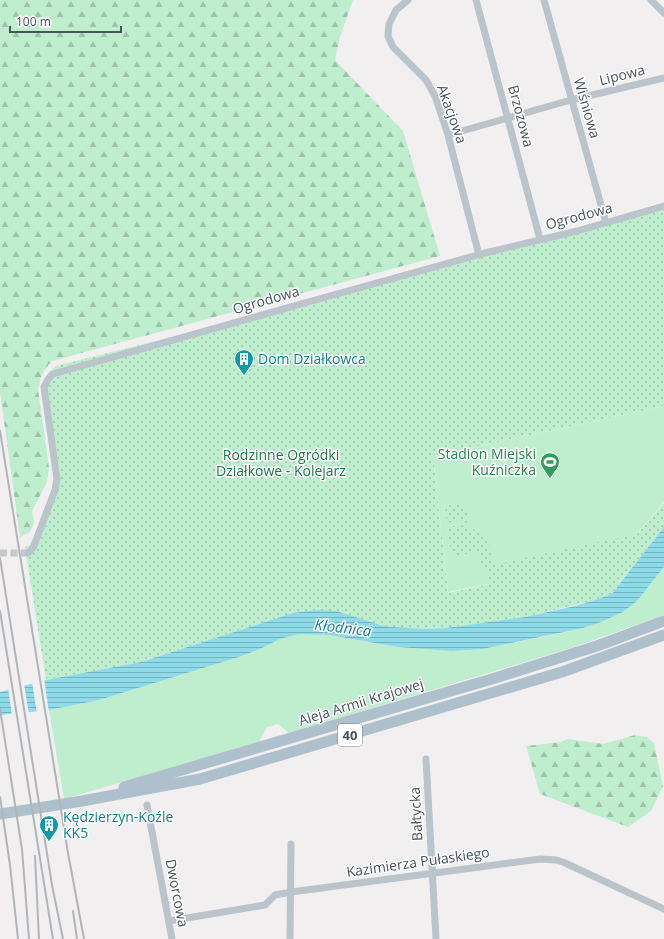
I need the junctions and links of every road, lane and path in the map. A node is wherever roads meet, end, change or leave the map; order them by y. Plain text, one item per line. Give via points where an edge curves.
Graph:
1 (408, 0) edge
2 (476, 0) edge
3 (544, 0) edge
4 (650, 0) edge
5 (664, 13) edge
6 (664, 78) edge
7 (572, 100) junction
8 (508, 117) junction
9 (448, 135) junction
10 (664, 206) edge
11 (606, 223) junction
12 (540, 239) junction
13 (479, 255) junction
14 (30, 550) dead end
15 (664, 621) edge
16 (664, 635) edge
17 (426, 759) dead end
18 (64, 804) junction
19 (148, 805) dead end
20 (0, 814) edge
21 (290, 844) dead end
22 (432, 873) junction
23 (291, 892) junction
24 (664, 909) edge
25 (170, 921) junction
26 (172, 939) edge
27 (290, 939) edge
28 (436, 939) edge

1 - 9 street, Akacjowa via 396,10 389,24 388,36 393,47 426,80 435,96
2 - 8 street, Brzozowa
3 - 7 street, Wiśniowa
4 - 5 street
6 - 7 street, Lipowa
7 - 8 street, Lipowa
7 - 11 street, Wiśniowa
8 - 9 street, Lipowa
8 - 12 street, Brzozowa
9 - 13 street, Akacjowa
10 - 11 street, Ogrodowa
11 - 12 street, Ogrodowa
12 - 13 street, Ogrodowa
13 - 14 street, Ogrodowa via 53,374 44,387 57,479 55,490
15 - 18 main road, Aleja Armii Krajowej / 40 via 597,646 492,679
16 - 18 main road, Aleja Armii Krajowej / 40 via 562,672 200,779
17 - 22 street, Bałtycka
18 - 20 main road, Aleja Armii Krajowej / 40
19 - 25 street, Dworcowa
21 - 23 street
22 - 23 street, Kazimierza Pułaskiego
22 - 24 street, Kazimierza Pułaskiego via 532,859 556,860
22 - 28 street, Bałtycka
23 - 25 street, Kazimierza Pułaskiego via 275,895 265,905
23 - 27 street
25 - 26 street, Dworcowa

